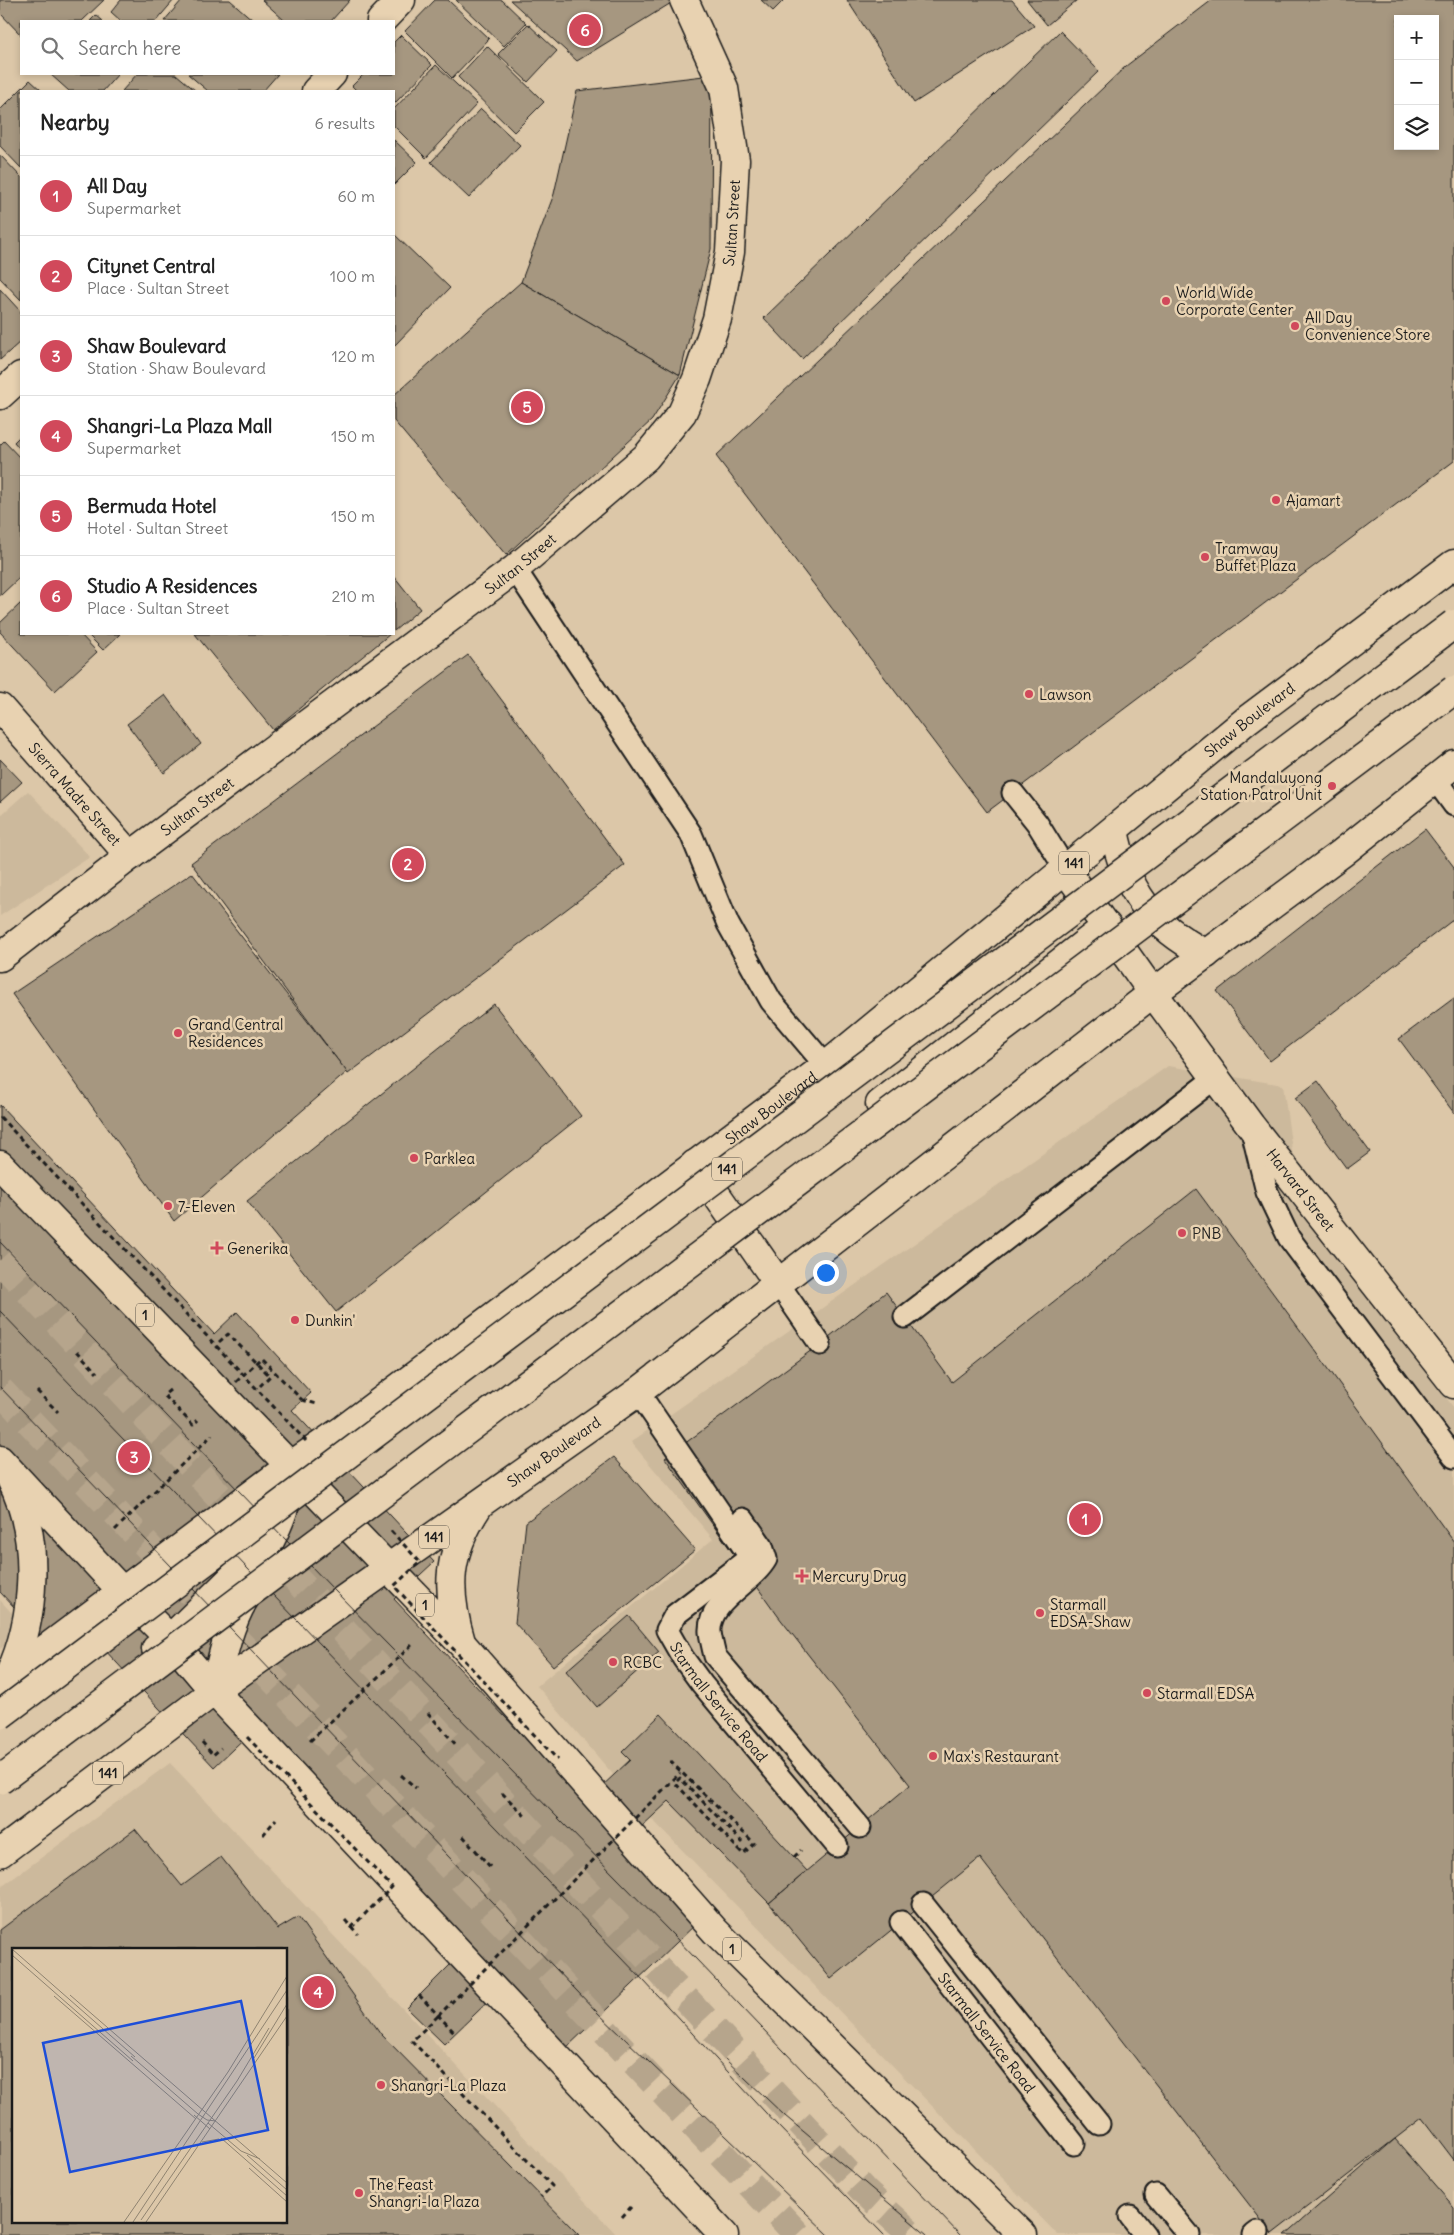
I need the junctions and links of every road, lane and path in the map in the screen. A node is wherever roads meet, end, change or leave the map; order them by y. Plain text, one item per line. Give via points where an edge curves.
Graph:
1 (401, 0) edge
2 (684, 0) edge
3 (382, 20) edge
4 (331, 75) edge
5 (317, 90) edge
6 (20, 377) edge
7 (0, 395) edge
8 (1454, 564) edge
9 (515, 569) junction
10 (1454, 624) edge
11 (1454, 690) edge
12 (0, 708) edge
13 (1445, 772) edge
14 (1013, 793) dead end
15 (1454, 805) edge
16 (1114, 830) junction
17 (130, 856) junction
18 (1066, 870) junction
19 (1139, 899) junction
20 (1107, 926) junction
21 (1206, 954) junction
22 (0, 958) edge
23 (1153, 993) junction
24 (826, 1066) junction
25 (1214, 1078) junction
26 (0, 1117) edge
27 (1251, 1126) junction
28 (695, 1164) junction
29 (0, 1165) edge
30 (733, 1219) junction
31 (778, 1283) junction
32 (905, 1317) dead end
33 (223, 1339) dead end
34 (820, 1344) dead end
35 (77, 1351) dead end
36 (97, 1373) dead end
37 (243, 1375) junction
38 (236, 1382) dead end
39 (1454, 1384) edge
40 (37, 1391) dead end
41 (638, 1392) junction
42 (250, 1396) dead end
43 (302, 1400) dead end
44 (58, 1412) dead end
45 (217, 1430) dead end
46 (311, 1447) dead end
47 (1454, 1457) edge
48 (2, 1462) edge
49 (290, 1466) junction
50 (699, 1480) junction
51 (479, 1506) junction
52 (335, 1513) junction
53 (386, 1526) dead end
54 (110, 1535) dead end
55 (388, 1568) junction
56 (123, 1592) junction
57 (170, 1639) junction
58 (417, 1639) dead end
59 (461, 1644) junction
60 (5, 1680) edge
61 (214, 1691) junction
62 (428, 1713) dead end
63 (0, 1715) edge
64 (246, 1737) dead end
65 (457, 1746) dead end
66 (558, 1760) dead end
67 (670, 1761) dead end
68 (0, 1766) edge
69 (281, 1768) junction
70 (681, 1772) junction
71 (401, 1775) dead end
72 (0, 1780) edge
73 (416, 1788) dead end
74 (502, 1793) dead end
75 (526, 1817) dead end
76 (276, 1820) dead end
77 (860, 1827) dead end
78 (263, 1835) dead end
79 (463, 1836) dead end
80 (743, 1843) dead end
81 (837, 1846) dead end
82 (0, 1853) edge
83 (492, 1869) dead end
84 (923, 1904) dead end
85 (345, 1920) dead end
86 (901, 1922) dead end
87 (352, 1927) junction
88 (358, 1934) dead end
89 (419, 1996) dead end
90 (438, 2016) junction
91 (454, 2032) dead end
92 (1099, 2124) dead end
93 (1074, 2144) dead end
94 (1156, 2195) dead end
95 (541, 2197) dead end
96 (631, 2207) dead end
97 (1130, 2216) dead end
98 (622, 2217) dead end
99 (724, 2235) edge
100 (1023, 2235) edge
101 (1145, 2235) edge
102 (1189, 2235) edge

1 - 3 main road
2 - 9 main road, Sultan Street via 724,88 735,160 730,252 717,319 682,413 646,457
4 - 5 main road
6 - 7 main road
8 - 16 main road, Shaw Boulevard / 141 via 1248,719
9 - 17 main road, Sultan Street
9 - 24 lane via 691,834 728,924 771,1001
10 - 63 main road, Shaw Boulevard / 141, bridge
11 - 72 main road, bridge
12 - 17 main road, Sierra Madre Street
13 - 15 lane
13 - 21 main road, Shaw Boulevard / 141
14 - 18 lane via 1037,823
16 - 18 main road, Shaw Boulevard / 141
16 - 19 main road via 1124,870
17 - 22 main road, Sultan Street
18 - 20 main road, Harvard Street
18 - 24 main road, Shaw Boulevard / 141
19 - 20 main road
19 - 21 main road via 1171,933
20 - 23 main road, Harvard Street
20 - 30 main road
21 - 23 main road, Shaw Boulevard / 141
23 - 25 main road, Harvard Street
23 - 31 main road, Shaw Boulevard / 141
24 - 28 main road, Shaw Boulevard / 141
25 - 27 main road, Harvard Street
25 - 32 lane
26 - 37 path, bridge
27 - 39 main road, Harvard Street
27 - 47 lane via 1267,1192 1289,1238
28 - 30 main road
28 - 49 main road, Shaw Boulevard / 141 via 344,1429
29 - 49 main road, 1
30 - 31 main road
30 - 52 main road via 387,1478
31 - 34 lane
31 - 41 main road, Shaw Boulevard / 141
33 - 42 path via 228,1334 270,1376
35 - 36 path
37 - 38 path, bridge
37 - 43 path, bridge via 261,1358
37 - 46 path, bridge
40 - 44 path
41 - 50 lane, Starmall Service Road
41 - 51 main road, Shaw Boulevard / 141
45 - 54 path
48 - 56 main road
48 - 60 main road via 21,1505 31,1567 28,1620 20,1654
49 - 52 main road, 1
49 - 56 main road, Shaw Boulevard / 141
49 - 57 main road via 287,1503 270,1540
50 - 77 lane via 730,1501 762,1546 766,1559 761,1569 719,1605 710,1630 715,1656
50 - 81 lane, Starmall Service Road via 749,1555 676,1615 668,1630 702,1684
51 - 55 main road, Shaw Boulevard / 141
51 - 59 main road via 464,1528 453,1561 452,1613
52 - 55 main road, 1
52 - 61 main road via 258,1580 242,1601
53 - 66 path, bridge via 420,1562 394,1586
55 - 59 main road, 1 via 431,1626
55 - 61 main road, Shaw Boulevard / 141
56 - 57 main road
56 - 60 main road, Shaw Boulevard / 141
57 - 61 main road
57 - 68 main road
58 - 69 path
59 - 100 main road, 1 via 715,1931
61 - 69 main road
61 - 82 main road, Shaw Boulevard / 141
62 - 65 path
64 - 87 path, bridge via 392,1887
67 - 70 path
69 - 99 main road
70 - 80 path via 754,1843 743,1854 675,1783 680,1778
70 - 90 path, bridge
71 - 73 path
74 - 75 path
76 - 78 path
79 - 83 path
84 - 92 lane
85 - 87 path
86 - 93 lane, Starmall Service Road
87 - 88 path
89 - 90 path
90 - 91 path
90 - 95 path via 412,2042 552,2186
94 - 102 lane
96 - 98 path
97 - 101 lane

